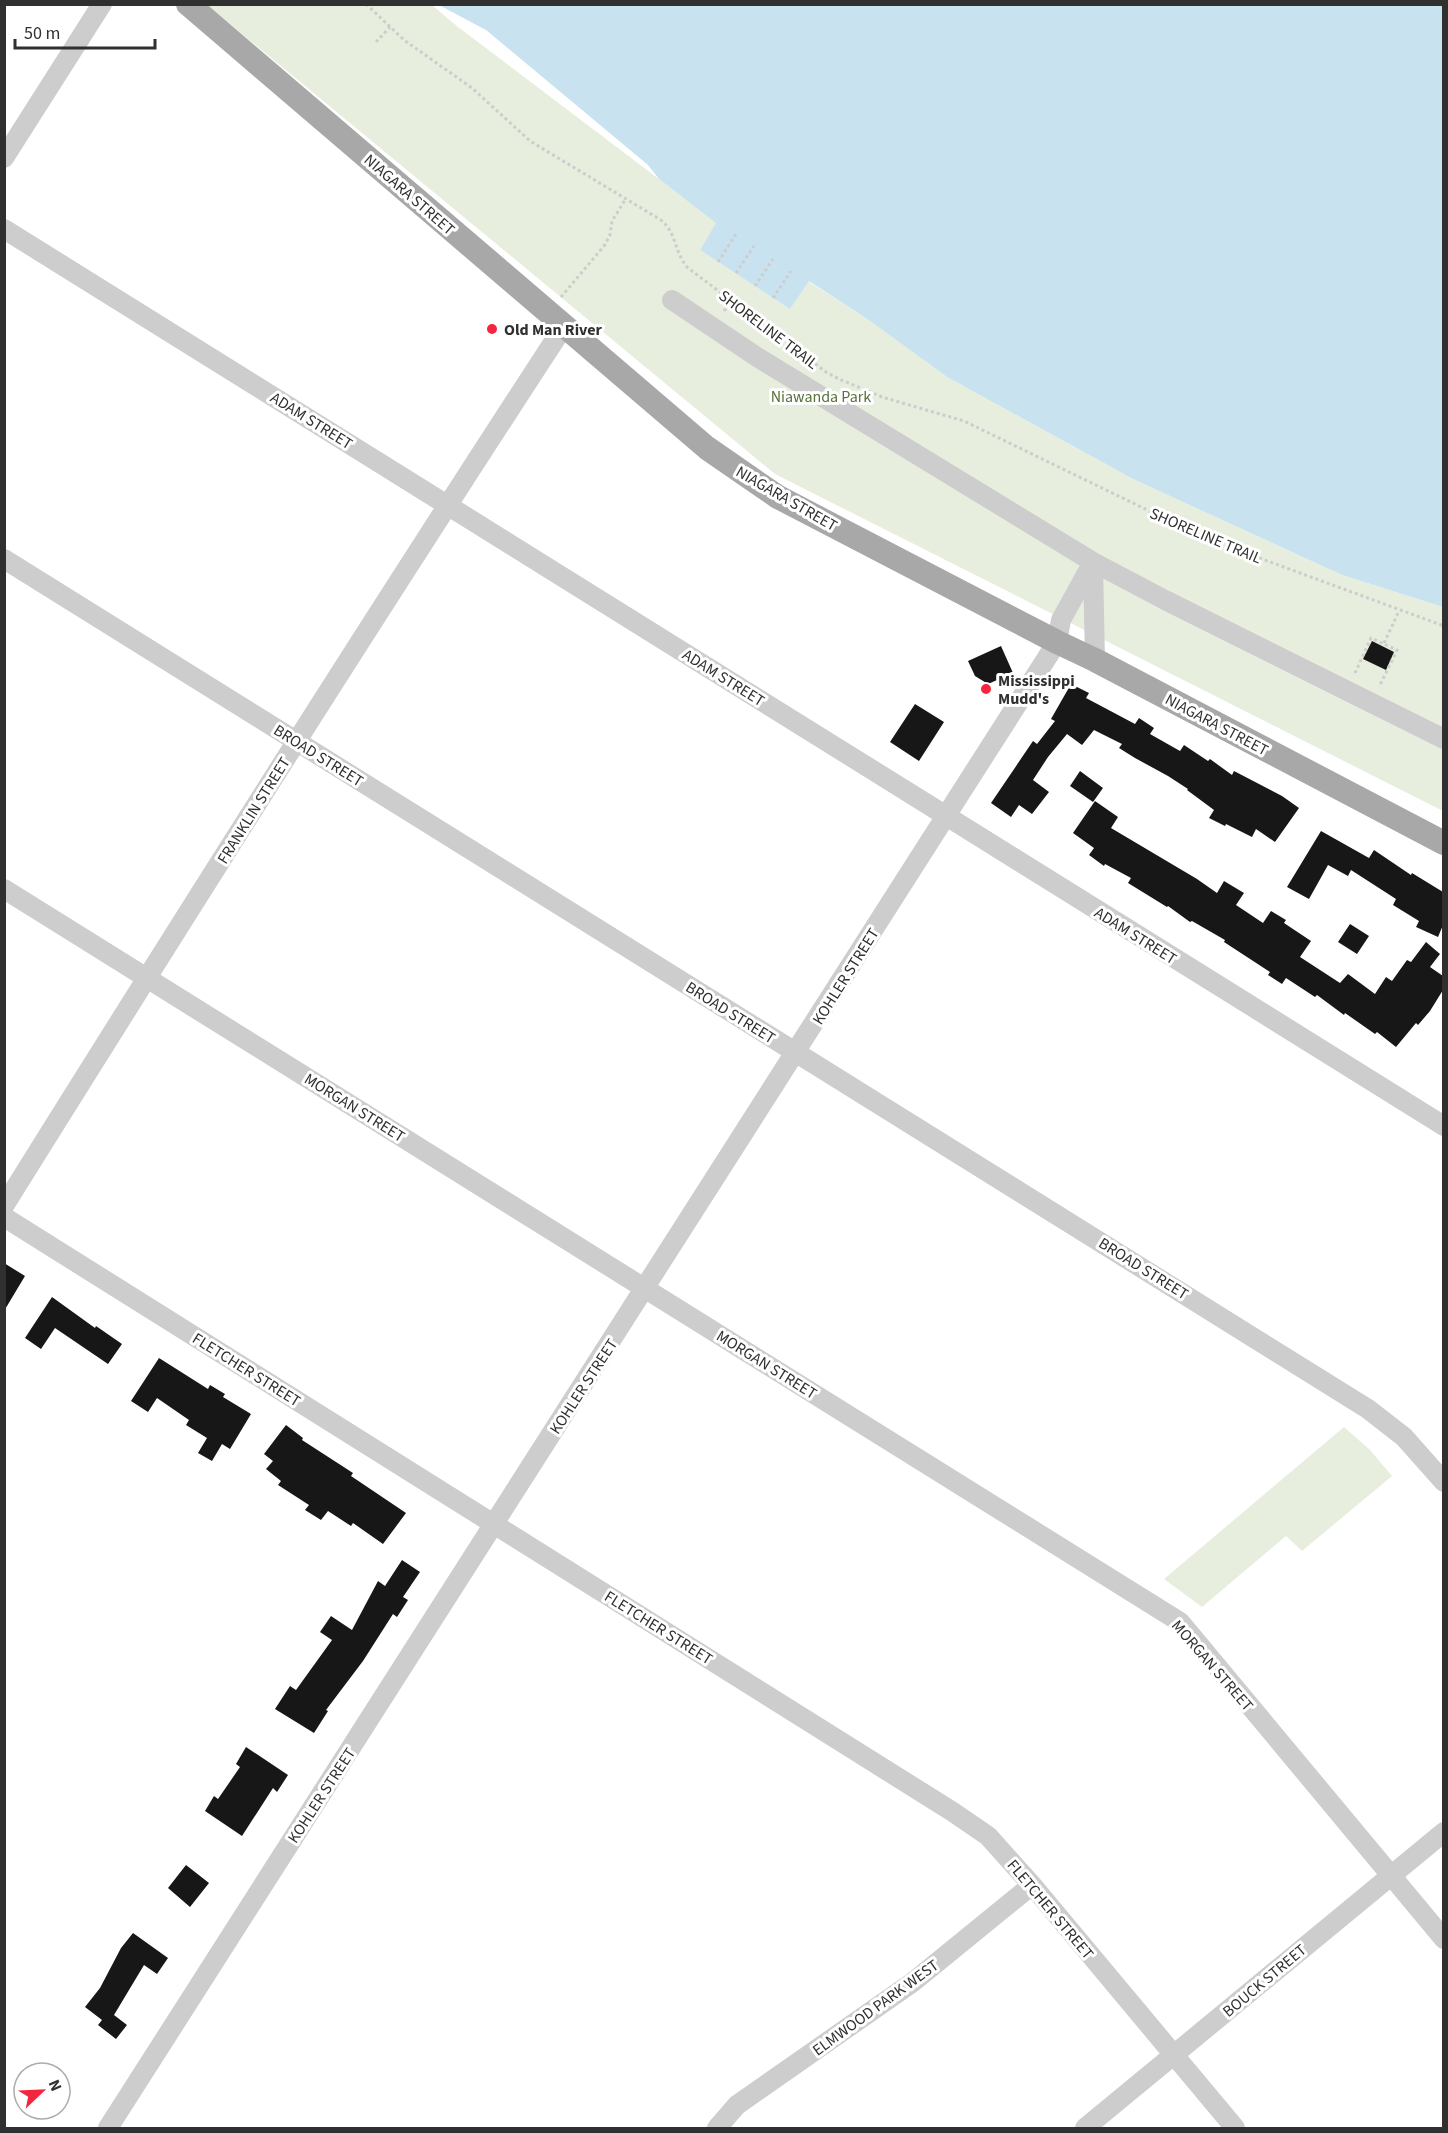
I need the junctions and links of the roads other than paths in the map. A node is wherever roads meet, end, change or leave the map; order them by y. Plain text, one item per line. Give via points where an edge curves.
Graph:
1 (102, 4) edge
2 (188, 4) edge
3 (4, 158) edge
4 (4, 229) edge
5 (672, 300) dead end
6 (564, 326) junction
7 (448, 504) junction
8 (4, 559) edge
9 (1093, 562) junction
10 (1057, 642) junction
11 (1095, 660) junction
12 (1443, 739) edge
13 (297, 741) junction
14 (946, 817) junction
15 (1443, 843) edge
16 (4, 889) edge
17 (147, 977) junction
18 (796, 1053) junction
19 (1443, 1126) edge
20 (4, 1206) edge
21 (4, 1218) edge
22 (645, 1288) junction
23 (1443, 1482) edge
24 (494, 1524) junction
25 (1443, 1832) edge
26 (1391, 1876) junction
27 (1032, 1885) junction
28 (1443, 1940) edge
29 (1174, 2055) junction
30 (108, 2128) edge
31 (717, 2128) edge
32 (1085, 2128) edge
33 (1235, 2128) edge

1 - 3 street
2 - 6 main road, NIAGARA STREET
4 - 7 street, ADAM STREET
5 - 9 street via 757,357
6 - 7 street, FRANKLIN STREET
6 - 10 main road, NIAGARA STREET via 707,448 778,496
7 - 13 street, FRANKLIN STREET
7 - 14 street, ADAM STREET
8 - 13 street, BROAD STREET
9 - 10 street, KOHLER STREET via 1061,620
9 - 11 street
9 - 12 street
10 - 11 main road, NIAGARA STREET
10 - 14 street, KOHLER STREET
11 - 15 main road, NIAGARA STREET
13 - 17 street, FRANKLIN STREET
13 - 18 street, BROAD STREET
14 - 18 street, KOHLER STREET
14 - 19 street, ADAM STREET
16 - 17 street, MORGAN STREET
17 - 20 street, FRANKLIN STREET
17 - 22 street, MORGAN STREET
18 - 22 street, KOHLER STREET
18 - 23 street, BROAD STREET via 1368,1409 1404,1437
21 - 24 street, FLETCHER STREET
22 - 24 street, KOHLER STREET
22 - 26 street, MORGAN STREET via 1180,1622
24 - 27 street, FLETCHER STREET via 953,1812 988,1836
24 - 30 street, KOHLER STREET
25 - 26 street, BOUCK STREET
26 - 28 street, MORGAN STREET
26 - 29 street, BOUCK STREET
27 - 29 street, FLETCHER STREET
27 - 31 street, ELMWOOD PARK WEST via 912,1982 737,2105
29 - 32 street, BOUCK STREET
29 - 33 street, FLETCHER STREET

